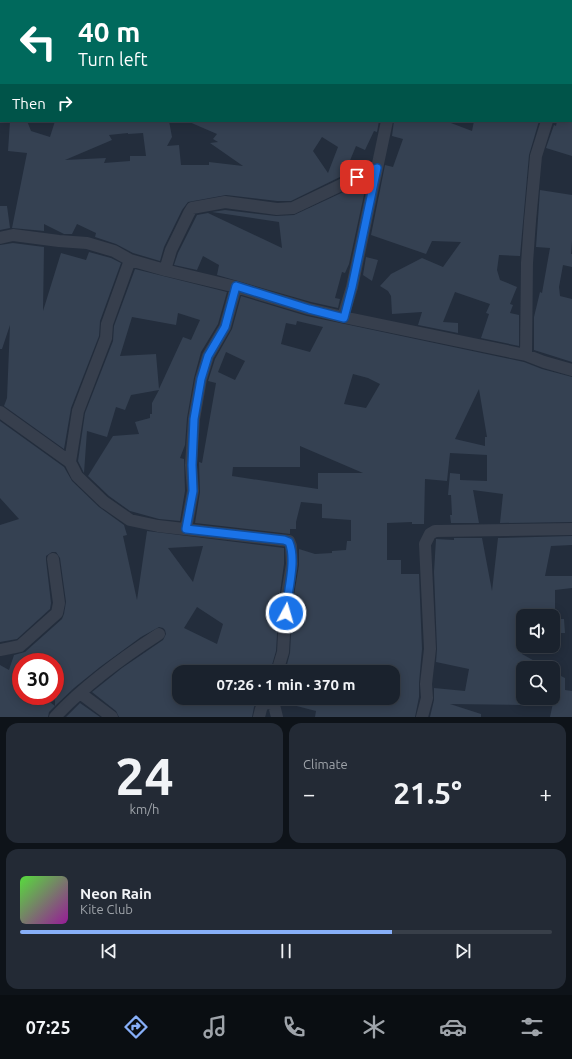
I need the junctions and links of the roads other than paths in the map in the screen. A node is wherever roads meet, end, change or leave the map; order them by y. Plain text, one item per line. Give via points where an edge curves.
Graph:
1 (387, 122) edge
2 (547, 122) edge
3 (377, 168) junction
4 (0, 238) edge
5 (130, 260) junction
6 (165, 270) junction
7 (236, 286) junction
8 (344, 318) junction
9 (526, 355) junction
10 (572, 370) edge
11 (0, 412) edge
12 (70, 462) junction
13 (186, 529) junction
14 (572, 529) edge
15 (53, 560) dead end
16 (159, 634) dead end
17 (0, 650) edge
18 (279, 665) edge
19 (80, 693) junction
20 (263, 705) edge
21 (273, 705) edge
22 (55, 717) edge
23 (112, 717) edge
24 (260, 717) edge
25 (277, 717) edge
26 (422, 717) edge

1 - 3 street
2 - 9 street via 536,156 526,263
3 - 6 street via 293,208 277,209 225,202 192,208 173,244
3 - 8 street
4 - 5 street via 13,235 87,244 114,251
5 - 6 street
5 - 12 street via 107,324 106,338 78,411
6 - 7 street
7 - 8 street
7 - 13 street via 225,327 208,356 201,379 194,419 193,491
8 - 9 street
9 - 10 street
11 - 12 street
12 - 13 street via 77,476 104,502 130,520
13 - 18 street via 289,542 292,564 286,600 283,652
14 - 26 street via 435,531 430,534 425,544 430,649 427,698
15 - 17 street via 57,612 20,646
16 - 19 street via 112,666
19 - 22 street
19 - 23 street
20 - 24 street
21 - 25 street

